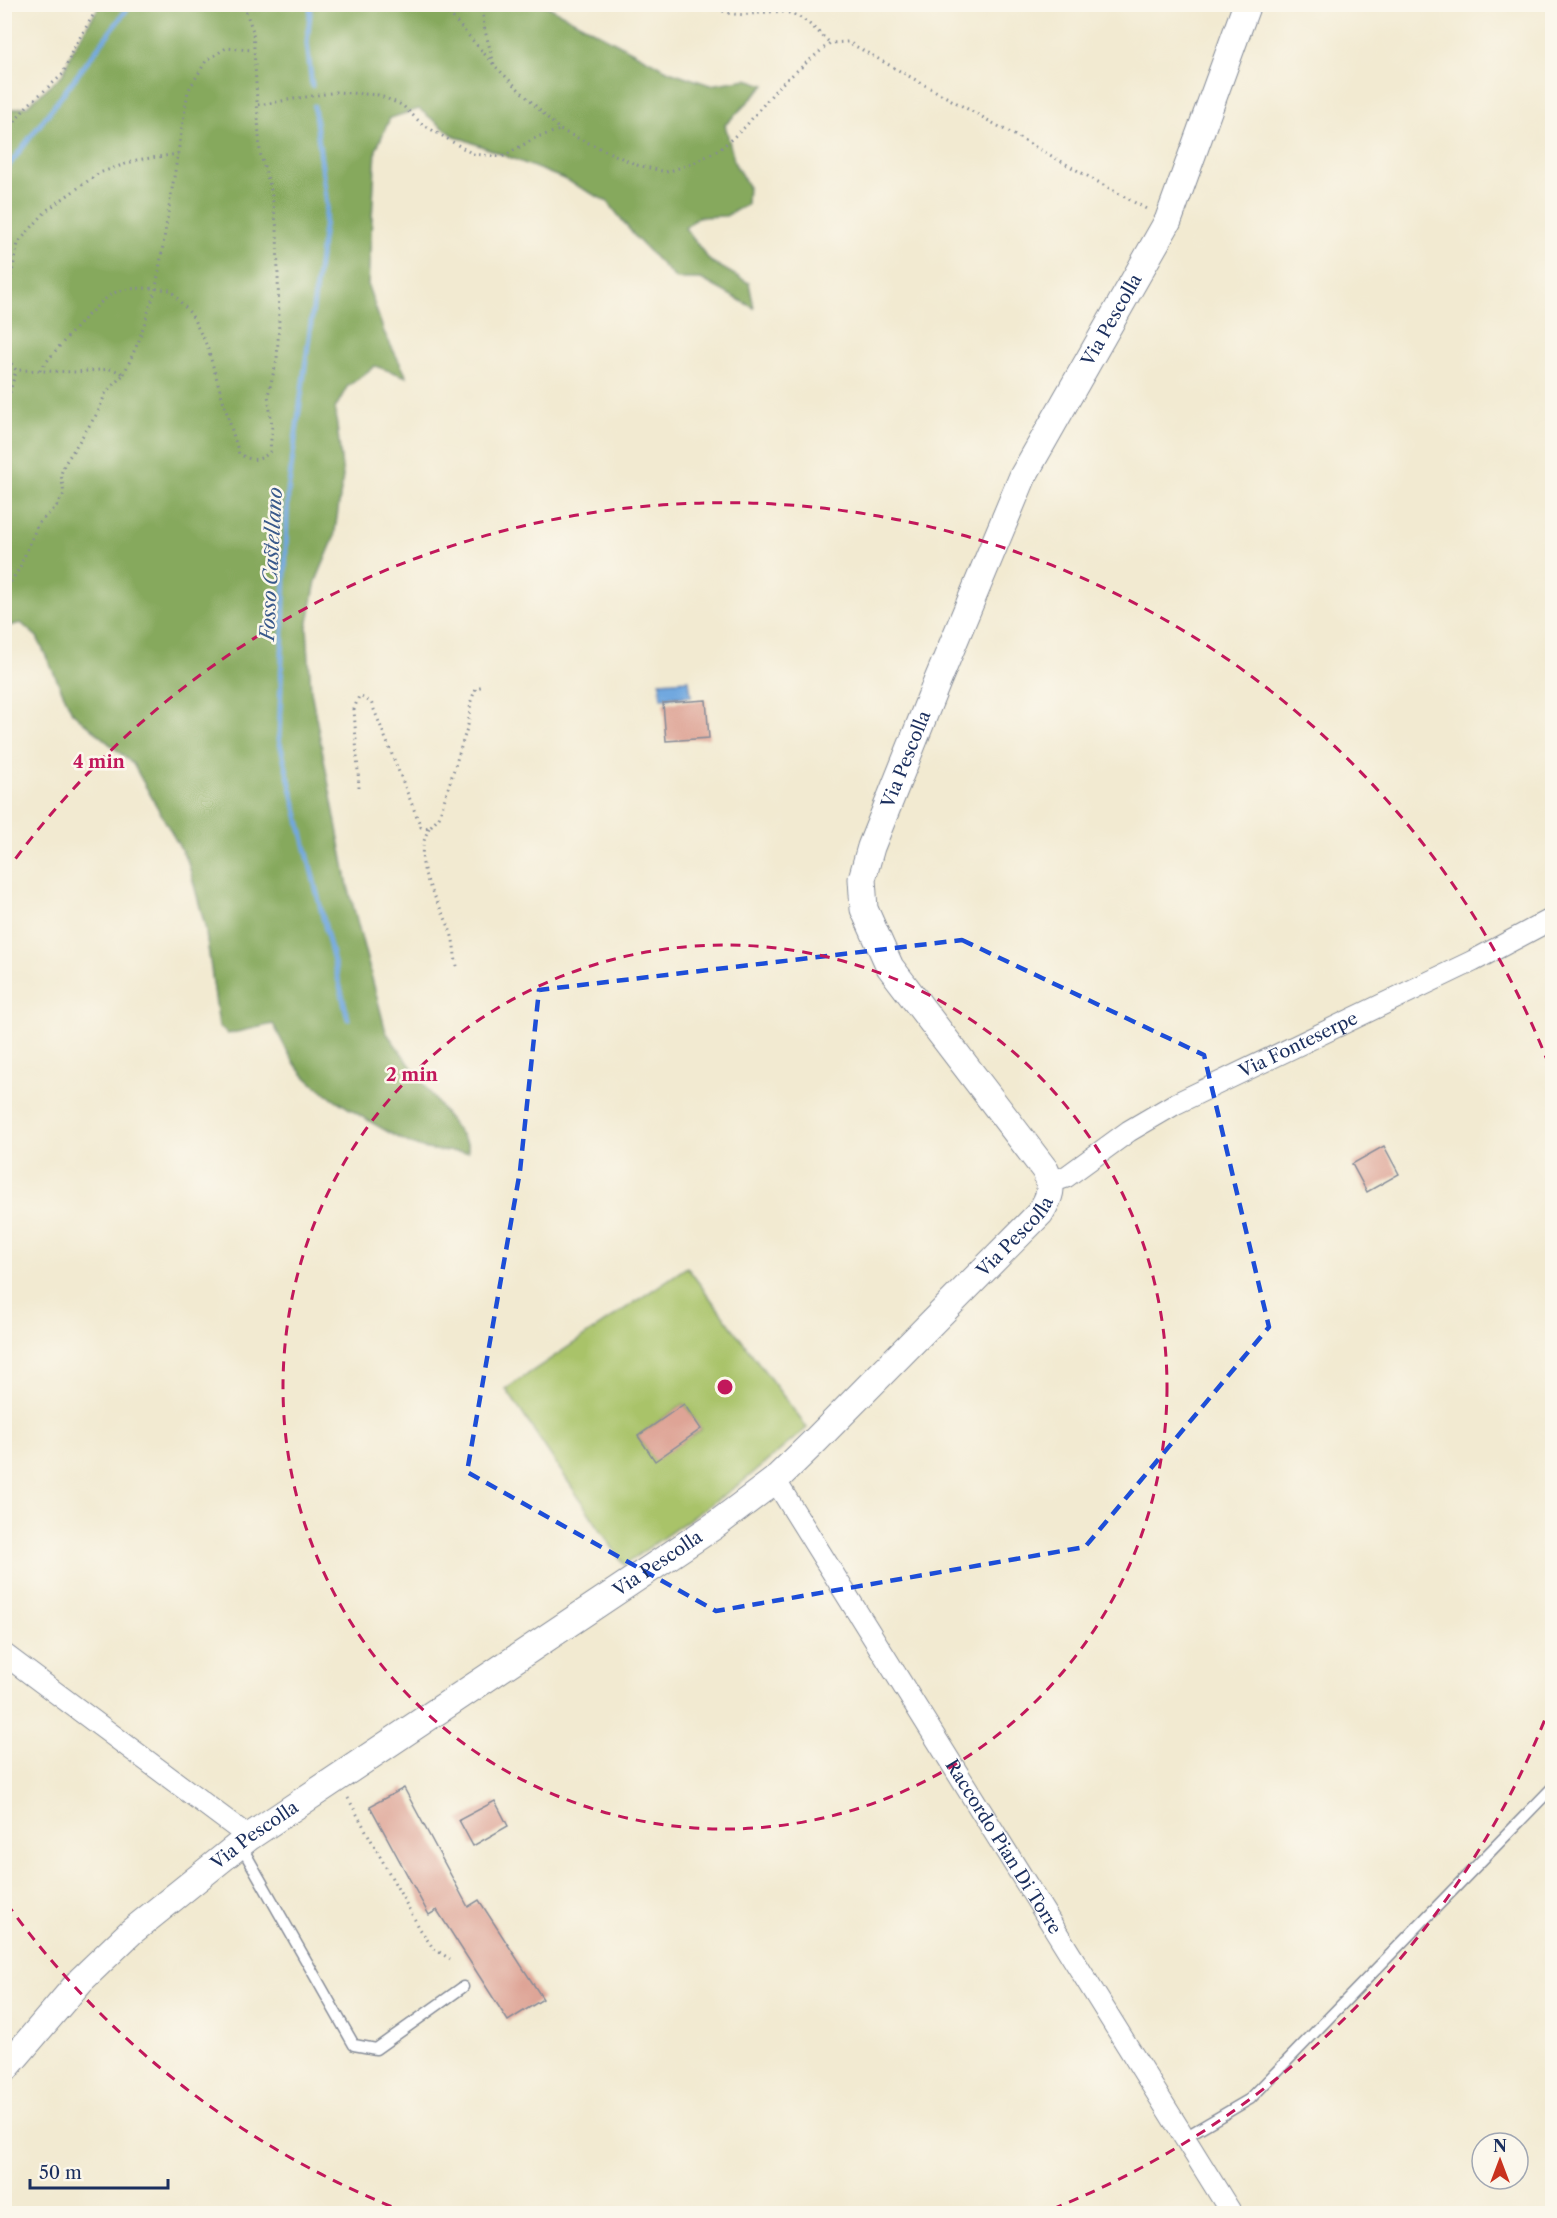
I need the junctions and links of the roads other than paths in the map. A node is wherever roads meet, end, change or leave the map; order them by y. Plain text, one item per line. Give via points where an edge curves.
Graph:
1 (1246, 4) edge
2 (1552, 918) edge
3 (1051, 1182) junction
4 (775, 1480) junction
5 (4, 1654) edge
6 (1552, 1788) edge
7 (244, 1840) junction
8 (463, 1987) dead end
9 (4, 2070) edge
10 (1185, 2136) junction
11 (1232, 2214) edge

1 - 3 street, Via Pescolla via 1168,221 1023,476 871,847 862,879 864,909 890,967
2 - 3 street, Via Fonteserpe via 1473,961 1175,1104 1129,1131 1080,1168
3 - 4 street, Via Pescolla via 1050,1196 1040,1213
4 - 7 street, Via Pescolla via 714,1526
4 - 10 street, Raccordo Pian Di Torre
5 - 7 street
6 - 10 lane via 1250,2099
7 - 8 lane via 354,2045 376,2049
7 - 9 street, Via Pescolla via 131,1932 81,1980
10 - 11 street, Raccordo Pian Di Torre

